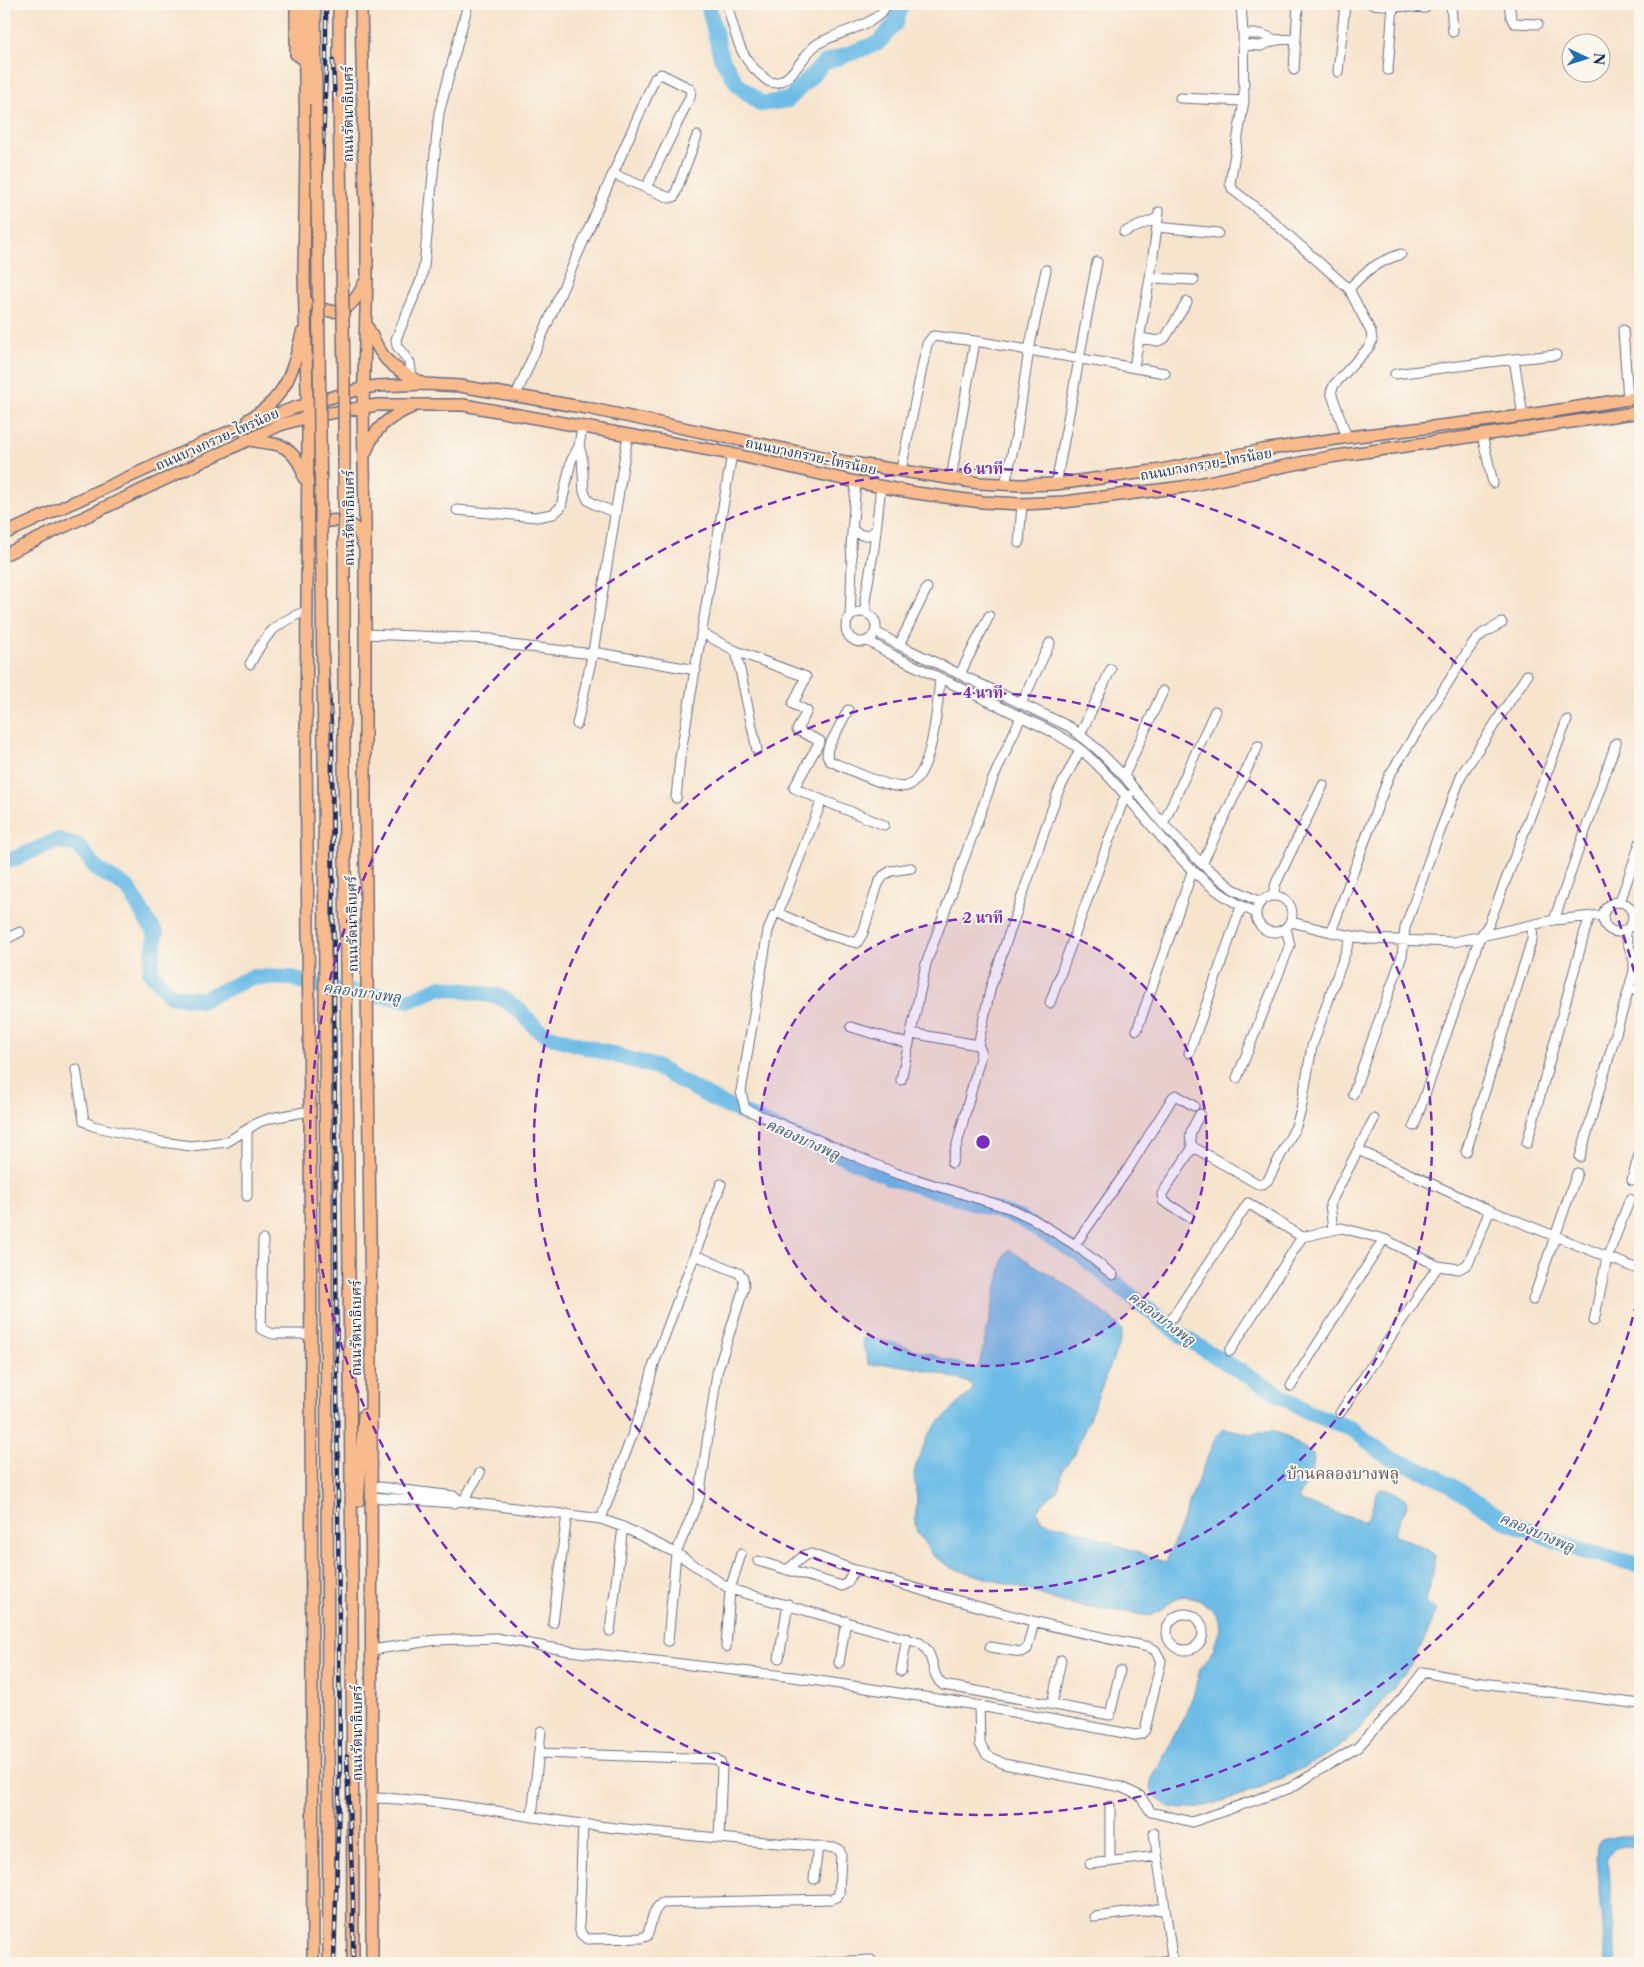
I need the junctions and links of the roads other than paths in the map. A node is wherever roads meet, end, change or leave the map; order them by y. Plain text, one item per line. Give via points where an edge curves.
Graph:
1 (296, 4) edge
2 (304, 4) edge
3 (315, 4) edge
4 (339, 4) edge
5 (361, 4) edge
6 (368, 4) edge
7 (468, 4) edge
8 (727, 4) edge
9 (886, 4) edge
10 (1241, 4) edge
11 (1298, 4) edge
12 (1345, 4) edge
13 (1371, 4) edge
14 (1450, 4) edge
15 (1509, 4) edge
16 (1393, 5) junction
17 (1425, 8) dead end
18 (1538, 24) dead end
19 (1453, 32) dead end
20 (1244, 34) junction
21 (1296, 39) junction
22 (1276, 40) junction
23 (1243, 45) junction
24 (305, 60) junction
25 (363, 60) junction
26 (1294, 70) dead end
27 (1388, 70) dead end
28 (1338, 72) dead end
29 (1180, 98) dead end
30 (1244, 101) junction
31 (697, 136) dead end
32 (613, 174) junction
33 (646, 188) junction
34 (1158, 219) junction
35 (1124, 232) dead end
36 (1218, 233) dead end
37 (1401, 254) dead end
38 (1097, 262) dead end
39 (1046, 270) dead end
40 (367, 278) junction
41 (1150, 278) junction
42 (1194, 280) dead end
43 (304, 284) junction
44 (1349, 288) junction
45 (1187, 302) dead end
46 (306, 316) junction
47 (366, 323) junction
48 (1623, 330) dead end
49 (1140, 338) junction
50 (975, 341) junction
51 (1029, 350) junction
52 (1556, 355) dead end
53 (1080, 359) junction
54 (1514, 359) junction
55 (1134, 367) junction
56 (1165, 373) dead end
57 (1395, 374) dead end
58 (408, 382) junction
59 (364, 388) junction
60 (516, 396) junction
61 (1634, 398) edge
62 (307, 404) junction
63 (403, 405) junction
64 (416, 405) junction
65 (363, 407) junction
66 (1640, 412) edge
67 (1522, 416) junction
68 (307, 417) junction
69 (582, 426) junction
70 (221, 434) junction
71 (628, 435) junction
72 (1482, 435) junction
73 (1349, 437) junction
74 (246, 439) junction
75 (579, 446) junction
76 (732, 454) junction
77 (364, 458) junction
78 (901, 470) junction
79 (952, 479) junction
80 (856, 482) junction
81 (1493, 483) dead end
82 (1005, 484) junction
83 (1056, 484) junction
84 (881, 486) junction
85 (1022, 504) junction
86 (457, 510) dead end
87 (616, 513) junction
88 (307, 515) junction
89 (852, 529) junction
90 (875, 532) junction
91 (4, 534) edge
92 (1019, 543) dead end
93 (307, 553) junction
94 (4, 555) edge
95 (365, 557) junction
96 (927, 588) dead end
97 (306, 611) junction
98 (866, 612) junction
99 (989, 616) dead end
100 (850, 617) junction
101 (1502, 623) dead end
102 (876, 632) junction
103 (702, 633) junction
104 (365, 634) junction
105 (868, 642) junction
106 (1050, 643) dead end
107 (899, 646) junction
108 (736, 651) junction
109 (593, 653) junction
110 (250, 664) dead end
111 (1111, 669) dead end
112 (696, 670) junction
113 (960, 674) junction
114 (1528, 675) dead end
115 (940, 678) junction
116 (1163, 691) dead end
117 (1021, 704) junction
118 (848, 710) dead end
119 (1215, 711) dead end
120 (1022, 717) junction
121 (1567, 720) dead end
122 (577, 724) dead end
123 (1080, 735) junction
124 (1616, 744) dead end
125 (1258, 746) dead end
126 (757, 750) dead end
127 (1080, 750) junction
128 (1124, 776) junction
129 (1323, 785) dead end
130 (1135, 789) junction
131 (676, 798) dead end
132 (1126, 798) junction
133 (822, 800) junction
134 (1163, 824) junction
135 (884, 825) dead end
136 (1640, 843) edge
137 (1202, 864) junction
138 (910, 868) dead end
139 (1192, 872) junction
140 (1273, 895) junction
141 (1260, 902) junction
142 (1620, 902) junction
143 (1241, 907) junction
144 (778, 913) junction
145 (1256, 914) junction
146 (1603, 915) junction
147 (1590, 918) junction
148 (1637, 919) edge
149 (1554, 920) junction
150 (1288, 925) junction
151 (1533, 926) junction
152 (1624, 931) junction
153 (20, 932) dead end
154 (1331, 932) junction
155 (1351, 937) junction
156 (1480, 938) junction
157 (4, 940) edge
158 (1403, 942) junction
159 (1629, 988) junction
160 (1640, 992) edge
161 (1050, 1003) dead end
162 (851, 1028) dead end
163 (1137, 1030) dead end
164 (912, 1033) junction
165 (909, 1044) junction
166 (978, 1045) junction
167 (1189, 1053) dead end
168 (76, 1069) dead end
169 (1237, 1078) dead end
170 (901, 1080) dead end
171 (1353, 1094) dead end
172 (1194, 1106) dead end
173 (310, 1111) junction
174 (1200, 1114) dead end
175 (1374, 1119) dead end
176 (1414, 1126) dead end
177 (248, 1130) junction
178 (1527, 1143) dead end
179 (1192, 1147) junction
180 (1358, 1150) junction
181 (1640, 1151) edge
182 (1466, 1152) dead end
183 (1580, 1158) dead end
184 (952, 1163) dead end
185 (1577, 1173) dead end
186 (1632, 1180) dead end
187 (722, 1184) dead end
188 (247, 1196) dead end
189 (1630, 1199) dead end
190 (1490, 1210) junction
191 (1189, 1217) dead end
192 (1333, 1230) junction
193 (1302, 1237) junction
194 (1555, 1237) junction
195 (1384, 1239) junction
196 (263, 1240) dead end
197 (1075, 1245) junction
198 (696, 1255) junction
199 (1607, 1258) junction
200 (1438, 1266) junction
201 (1640, 1270) edge
202 (1113, 1275) dead end
203 (1533, 1300) dead end
204 (311, 1311) junction
205 (1173, 1316) dead end
206 (1594, 1321) dead end
207 (371, 1323) junction
208 (311, 1334) junction
209 (1230, 1351) dead end
210 (1291, 1386) dead end
211 (1340, 1413) dead end
212 (480, 1473) dead end
213 (371, 1492) junction
214 (461, 1501) junction
215 (567, 1514) junction
216 (601, 1519) junction
217 (623, 1527) junction
218 (676, 1553) junction
219 (742, 1554) dead end
220 (758, 1561) dead end
221 (787, 1570) junction
222 (854, 1570) junction
223 (327, 1582) junction
224 (352, 1583) junction
225 (730, 1589) junction
226 (788, 1604) junction
227 (846, 1621) junction
228 (1034, 1622) junction
229 (553, 1623) dead end
230 (610, 1631) dead end
231 (906, 1638) junction
232 (668, 1641) dead end
233 (1172, 1645) junction
234 (990, 1647) dead end
235 (726, 1648) dead end
236 (372, 1650) junction
237 (1159, 1656) junction
238 (779, 1658) dead end
239 (1062, 1660) dead end
240 (839, 1663) dead end
241 (901, 1671) dead end
242 (1120, 1672) dead end
243 (1052, 1704) junction
244 (1640, 1704) edge
245 (979, 1706) junction
246 (541, 1731) dead end
247 (538, 1753) junction
248 (372, 1798) junction
249 (1110, 1806) dead end
250 (532, 1817) junction
251 (583, 1824) junction
252 (1154, 1833) dead end
253 (719, 1837) junction
254 (818, 1846) junction
255 (1158, 1856) junction
256 (1110, 1862) junction
257 (1090, 1864) dead end
258 (814, 1879) dead end
259 (1165, 1908) junction
260 (1094, 1917) dead end
261 (871, 1960) dead end
262 (843, 1962) edge
263 (1173, 1962) edge
264 (313, 1963) edge
265 (329, 1963) edge
266 (353, 1963) edge
267 (372, 1963) edge
268 (810, 1963) edge
269 (1148, 1963) edge

1 - 24 main road via 296,54
2 - 24 main road
3 - 223 main road, ถนนรัตนาธิเบศร์, bridge via 324,757
4 - 224 main road, ถนนรัตนาธิเบศร์, bridge
5 - 25 main road, ถนนรัตนาธิเบศร์
6 - 25 main road via 369,52
7 - 58 street via 439,113 424,266 396,339 397,346 410,363
8 - 9 street via 740,50 769,82 784,80 815,46 876,18 885,11
10 - 20 street
11 - 21 street
12 - 28 street
13 - 16 street
14 - 19 street
15 - 18 street via 1514,23
16 - 17 street
16 - 27 street
20 - 22 street via 1261,34
20 - 23 street
21 - 22 street
21 - 26 street
22 - 23 street via 1261,46
23 - 30 street
24 - 43 main road
25 - 40 main road, ถนนรัตนาธิเบศร์
29 - 30 street
30 - 44 street via 1230,175 1233,190
31 - 33 street via 674,197
32 - 33 street
32 - 33 street via 655,78 661,74 691,91
32 - 60 street
34 - 35 street
34 - 36 street
34 - 41 street
37 - 44 street via 1368,269
38 - 53 street
39 - 51 street
40 - 43 main road via 352,305 329,312 312,304 306,296
40 - 47 main road, ถนนรัตนาธิเบศร์
41 - 42 street
41 - 49 street
43 - 46 main road
44 - 73 street via 1372,340 1331,392
45 - 49 street via 1165,338 1158,341
46 - 62 main road
46 - 70 main road via 294,369 284,388 259,414
47 - 58 main road via 380,354
47 - 59 main road, ถนนรัตนาธิเบศร์
48 - 61 street
49 - 55 street
50 - 51 street
50 - 78 street via 941,336 930,338
50 - 79 street
51 - 53 street
51 - 82 street
52 - 54 street
53 - 55 street
53 - 83 street
54 - 57 street
54 - 67 street
55 - 56 street
58 - 59 main road, ถนนบางกรวย-ไทรน้อย
58 - 60 main road, ถนนบางกรวย-ไทรน้อย via 460,386
58 - 63 main road
59 - 62 main road, ถนนบางกรวย-ไทรน้อย
59 - 65 main road, ถนนรัตนาธิเบศร์
60 - 78 main road, ถนนบางกรวย-ไทรน้อย via 846,462
61 - 67 main road, ถนนบางกรวย-ไทรน้อย
62 - 68 main road
62 - 70 main road, ถนนบางกรวย-ไทรน้อย
63 - 64 main road, ถนนบางกรวย-ไทรน้อย
63 - 65 main road, ถนนบางกรวย-ไทรน้อย
64 - 69 main road, ถนนบางกรวย-ไทรน้อย via 464,405
64 - 77 main road via 382,424 374,433
65 - 68 main road, ถนนบางกรวย-ไทรน้อย
65 - 77 main road, ถนนรัตนาธิเบศร์
66 - 72 main road, ถนนบางกรวย-ไทรน้อย
67 - 73 main road, ถนนบางกรวย-ไทรน้อย
68 - 74 main road, ถนนบางกรวย-ไทรน้อย
68 - 88 main road
69 - 71 main road, ถนนบางกรวย-ไทรน้อย
69 - 75 street
70 - 91 main road, ถนนบางกรวย-ไทรน้อย
71 - 76 main road, ถนนบางกรวย-ไทรน้อย
71 - 87 street
72 - 81 street
72 - 85 main road, ถนนบางกรวย-ไทรน้อย via 1330,457 1183,487
73 - 83 main road, ถนนบางกรวย-ไทรน้อย via 1161,470
74 - 88 main road via 286,448 298,460 304,475
74 - 94 main road, ถนนบางกรวย-ไทรน้อย
75 - 86 street via 571,461 561,507 553,514 536,517
75 - 87 street via 584,492 588,500
76 - 80 main road, ถนนบางกรวย-ไทรน้อย
76 - 103 street
77 - 95 main road, ถนนรัตนาธิเบศร์
78 - 79 main road, ถนนบางกรวย-ไทรน้อย
79 - 82 main road, ถนนบางกรวย-ไทรน้อย
80 - 84 main road, ถนนบางกรวย-ไทรน้อย
80 - 89 street
82 - 83 main road, ถนนบางกรวย-ไทรน้อย
84 - 85 main road, ถนนบางกรวย-ไทรน้อย via 982,502
84 - 90 street
85 - 92 street
87 - 109 street
88 - 93 main road
89 - 90 street via 863,536
89 - 100 street
90 - 98 street
93 - 95 main road via 316,527 335,520 351,525 359,533
93 - 97 main road
95 - 104 main road, ถนนรัตนาธิเบศร์
96 - 107 street
97 - 110 street via 280,623 264,637
97 - 173 main road
98 - 100 street via 854,613
98 - 102 street via 875,620
99 - 113 street
100 - 105 street via 846,623 847,634 856,642
101 - 154 street via 1473,643 1389,776
102 - 105 street
102 - 107 street
103 - 108 street
103 - 112 street
104 - 109 street via 492,639 510,645
104 - 207 main road, ถนนรัตนาธิเบศร์
105 - 115 street
106 - 117 street
107 - 113 street
108 - 126 street
108 - 133 street via 806,677 793,704 807,711 797,730 820,741 794,788
109 - 112 street
109 - 122 street
111 - 123 street
112 - 131 street
113 - 117 street
114 - 158 street via 1462,774 1405,928
115 - 118 street via 937,716 927,761 918,778 908,786 897,787 830,761 828,748
115 - 120 street
116 - 128 street
117 - 123 street
119 - 134 street
120 - 127 street via 1063,737
120 - 164 street via 992,781 926,964
121 - 156 street via 1489,924
123 - 128 street
124 - 149 street
125 - 137 street
127 - 132 street
127 - 166 street via 1058,792 990,986
128 - 130 street
129 - 140 street
130 - 132 street
130 - 134 street
132 - 139 street
132 - 161 street
133 - 135 street
133 - 144 street
134 - 137 street
136 - 142 street
137 - 141 street via 1232,888
138 - 144 street via 891,871 883,876 857,942 825,934
139 - 143 street
139 - 163 street
140 - 141 street
140 - 150 street via 1281,897 1291,907
141 - 145 street
142 - 146 street via 1609,905
142 - 148 street via 1630,907
143 - 145 street
143 - 167 street
144 - 197 street via 772,918 768,930 741,1091 746,1109 895,1173 1012,1209
145 - 150 street via 1268,931 1274,932
146 - 147 street
146 - 152 street via 1607,927 1617,932
147 - 149 street
147 - 178 street
148 - 152 street
149 - 151 street
150 - 154 street
150 - 169 street via 1290,945
151 - 156 street
151 - 182 street via 1532,939
152 - 159 street via 1634,966
153 - 157 street
154 - 155 street
155 - 158 street
155 - 179 street via 1312,1046 1296,1126 1268,1180 1258,1184
156 - 158 street via 1454,942
156 - 176 street
158 - 171 street via 1402,956
159 - 160 street
159 - 183 street
162 - 165 street
164 - 165 street
164 - 166 street
165 - 170 street
166 - 184 street via 980,1058
168 - 177 street via 84,1121 90,1125 191,1146 227,1142
172 - 197 street via 1181,1096 1173,1097
173 - 177 street via 271,1118
173 - 204 main road
174 - 179 street via 1190,1134
175 - 180 street
177 - 188 street
179 - 191 street via 1162,1194 1163,1201
180 - 190 street
180 - 192 street via 1330,1204
181 - 186 street
185 - 194 street
187 - 198 street
189 - 199 street
190 - 194 street
190 - 200 street via 1468,1264 1458,1269
192 - 193 street
192 - 195 street via 1342,1228
193 - 205 street via 1248,1203
193 - 209 street
194 - 199 street
194 - 203 street
195 - 200 street
195 - 210 street
196 - 208 street via 261,1329 273,1334
197 - 202 street
198 - 216 street via 654,1364 643,1406
198 - 218 street via 740,1273 744,1286 717,1373 699,1499
199 - 201 street
199 - 206 street
200 - 211 street
204 - 208 main road
204 - 223 main road
207 - 213 main road, ถนนรัตนาธิเบศร์
207 - 224 main road
208 - 264 main road
212 - 214 street
213 - 214 street via 454,1496
213 - 236 main road, ถนนรัตนาธิเบศร์
214 - 215 street
215 - 216 street
215 - 229 street
216 - 217 street
217 - 218 street
217 - 230 street
218 - 225 street
218 - 232 street
219 - 225 street
220 - 221 street
221 - 222 street via 804,1555 811,1554
221 - 222 street via 842,1586
222 - 228 street
223 - 265 main road, ถนนรัตนาธิเบศร์
224 - 266 main road, ถนนรัตนาธิเบศร์
225 - 226 street
225 - 235 street
226 - 227 street
226 - 238 street
227 - 231 street
227 - 240 street
228 - 234 street via 1024,1651
228 - 237 street via 1149,1647
231 - 241 street
231 - 243 street via 927,1648 935,1676 944,1685
233 - 233 street via 1167,1636 1170,1621 1184,1614 1198,1619 1203,1634 1196,1647 1181,1650
233 - 237 street
236 - 245 street via 436,1640 496,1638 570,1651 792,1677
236 - 248 main road, ถนนรัตนาธิเบศร์
237 - 245 street via 1160,1668 1145,1730 1141,1734
239 - 243 street
242 - 243 street via 1110,1715
244 - 245 street via 1423,1672 1358,1747 1290,1788 1192,1822 1151,1812 1140,1796 1120,1787 1004,1764 986,1755 980,1744
246 - 247 street
247 - 250 street
247 - 253 street via 716,1760 722,1768
248 - 250 street via 469,1806
248 - 267 main road, ถนนรัตนาธิเบศร์
249 - 256 street
250 - 251 street
251 - 253 street
251 - 254 street via 579,1927 587,1939 647,1936 652,1917 662,1903 837,1897 839,1849
252 - 255 street
253 - 254 street
254 - 258 street
255 - 256 street
255 - 259 street
256 - 257 street
259 - 260 street
259 - 263 street
261 - 262 street
262 - 268 street
263 - 269 street

